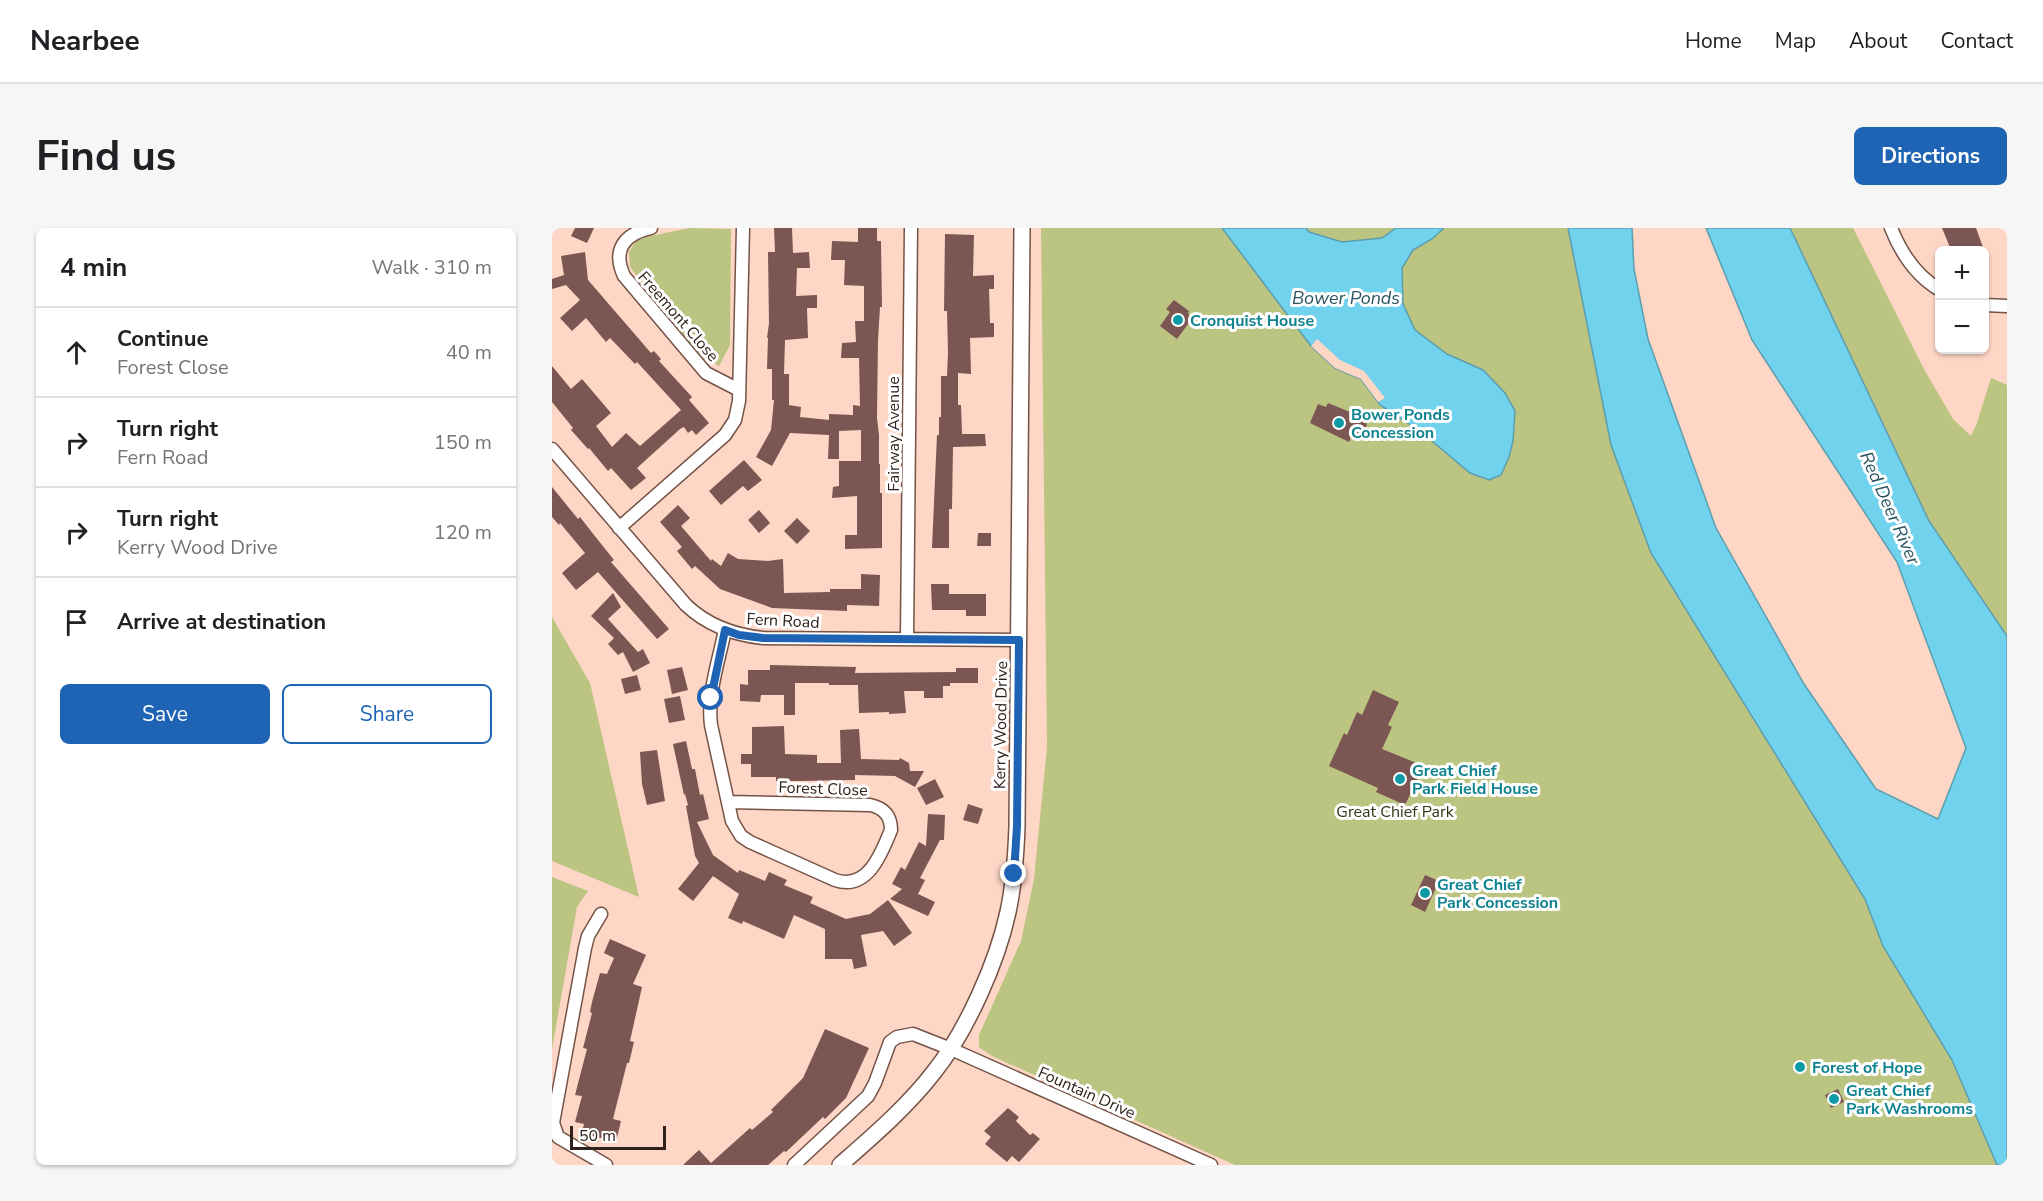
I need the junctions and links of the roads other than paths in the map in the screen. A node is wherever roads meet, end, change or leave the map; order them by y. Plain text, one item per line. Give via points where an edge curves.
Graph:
1 (651, 228) edge
2 (743, 228) edge
3 (911, 228) edge
4 (1022, 228) edge
5 (1891, 228) edge
6 (1935, 286) edge
7 (1989, 305) edge
8 (2007, 306) edge
9 (739, 390) junction
10 (552, 449) edge
11 (619, 528) junction
12 (725, 630) junction
13 (907, 639) junction
14 (1019, 640) junction
15 (728, 802) junction
16 (601, 914) dead end
17 (951, 1049) junction
18 (606, 1165) edge
19 (794, 1165) edge
20 (840, 1165) edge
21 (1210, 1165) edge

1 - 9 street, Freemont Close via 632,234 623,244 618,260 624,276 706,373
2 - 9 street, Freemont Close
3 - 13 street, Fairway Avenue
4 - 14 street, Kerry Wood Drive
5 - 6 street via 1912,267
7 - 8 street
9 - 11 street, Freemont Close via 735,420 725,435
10 - 11 street, Fern Road
11 - 12 street, Fern Road via 692,610
12 - 13 street, Fern Road via 763,638
12 - 15 street, Forest Close via 710,717
13 - 14 street, Fern Road
14 - 17 street, Kerry Wood Drive via 1014,874 999,942
15 - 15 street, Forest Close via 737,832 745,839 840,882 853,882 865,876 891,830 887,814 870,805
16 - 18 street via 585,948 553,1123 558,1137
17 - 19 street, Fountain Drive via 913,1034 897,1036 890,1042 868,1096
17 - 20 street, Kerry Wood Drive via 901,1109
17 - 21 street, Fountain Drive

